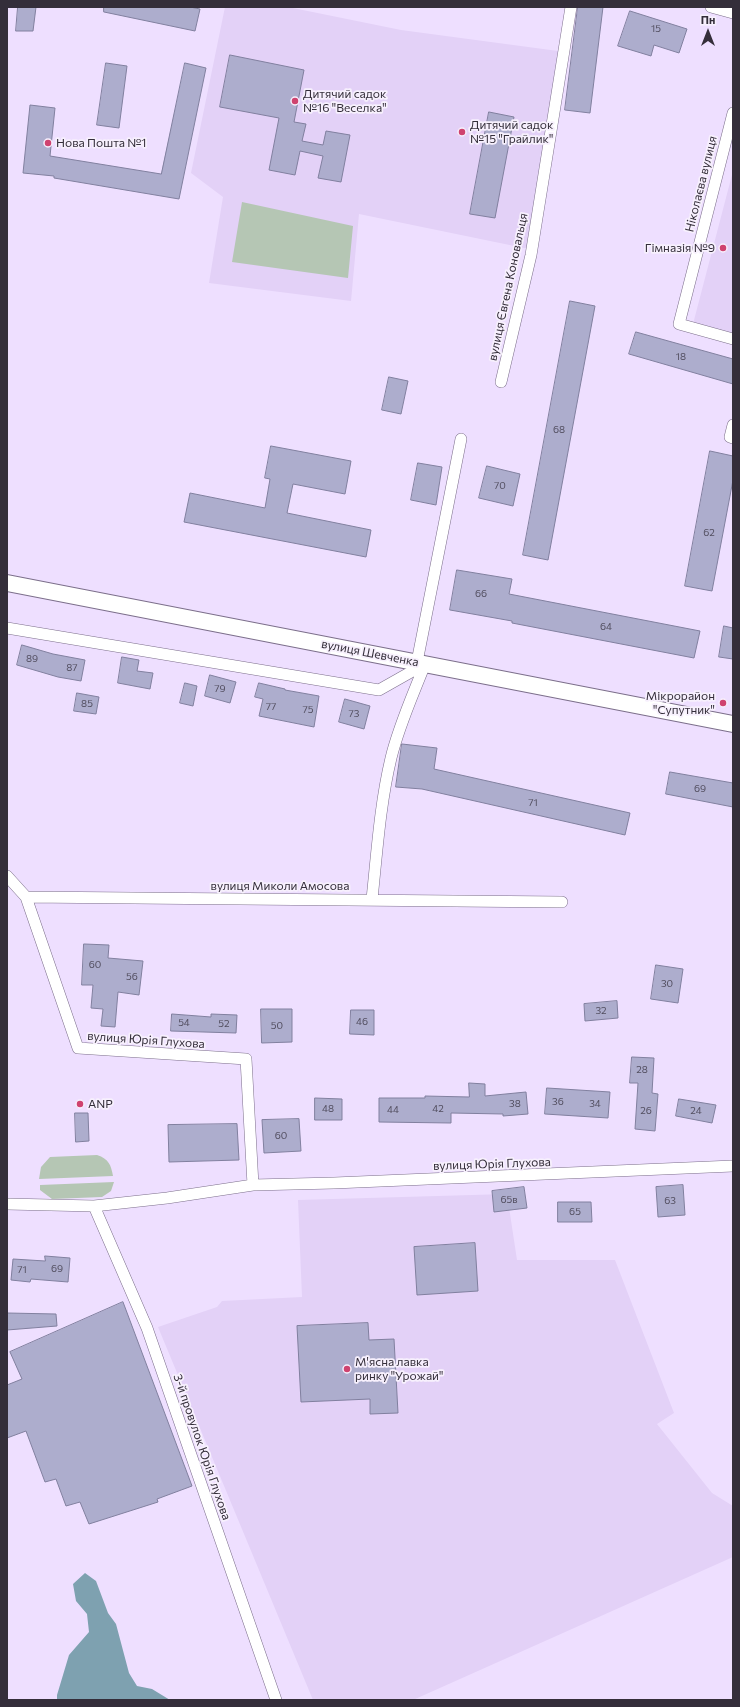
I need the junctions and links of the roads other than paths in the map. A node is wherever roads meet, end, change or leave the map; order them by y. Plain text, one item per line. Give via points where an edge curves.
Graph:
1 (571, 7) edge
2 (711, 7) edge
3 (733, 13) edge
4 (733, 113) edge
5 (733, 338) edge
6 (501, 382) dead end
7 (733, 425) edge
8 (733, 438) edge
9 (461, 439) dead end
10 (7, 583) edge
11 (7, 628) edge
12 (421, 663) junction
13 (733, 724) edge
14 (7, 876) edge
15 (26, 897) junction
16 (372, 899) junction
17 (562, 902) dead end
18 (733, 1166) edge
19 (253, 1185) junction
20 (7, 1204) edge
21 (94, 1206) junction
22 (276, 1700) edge

1 - 6 street, вулиця Євгена Коновальця via 531,256
2 - 3 street
4 - 5 street, Ніколаєва вулиця via 679,324
7 - 8 street via 730,437
9 - 12 street
10 - 12 main road, вулиця Шевченка
11 - 12 street via 379,690
12 - 13 main road, вулиця Шевченка
12 - 16 street via 391,757 381,811
14 - 15 street
15 - 16 street, вулиця Миколи Амосова
15 - 19 street, вулиця Юрія Глухова via 78,1048 246,1059
16 - 17 street, вулиця Миколи Амосова
18 - 19 street, вулиця Юрія Глухова
19 - 21 street, вулиця Юрія Глухова
20 - 21 street, вулиця Юрія Глухова
21 - 22 street, 3-й провулок Юрія Глухова via 147,1328

